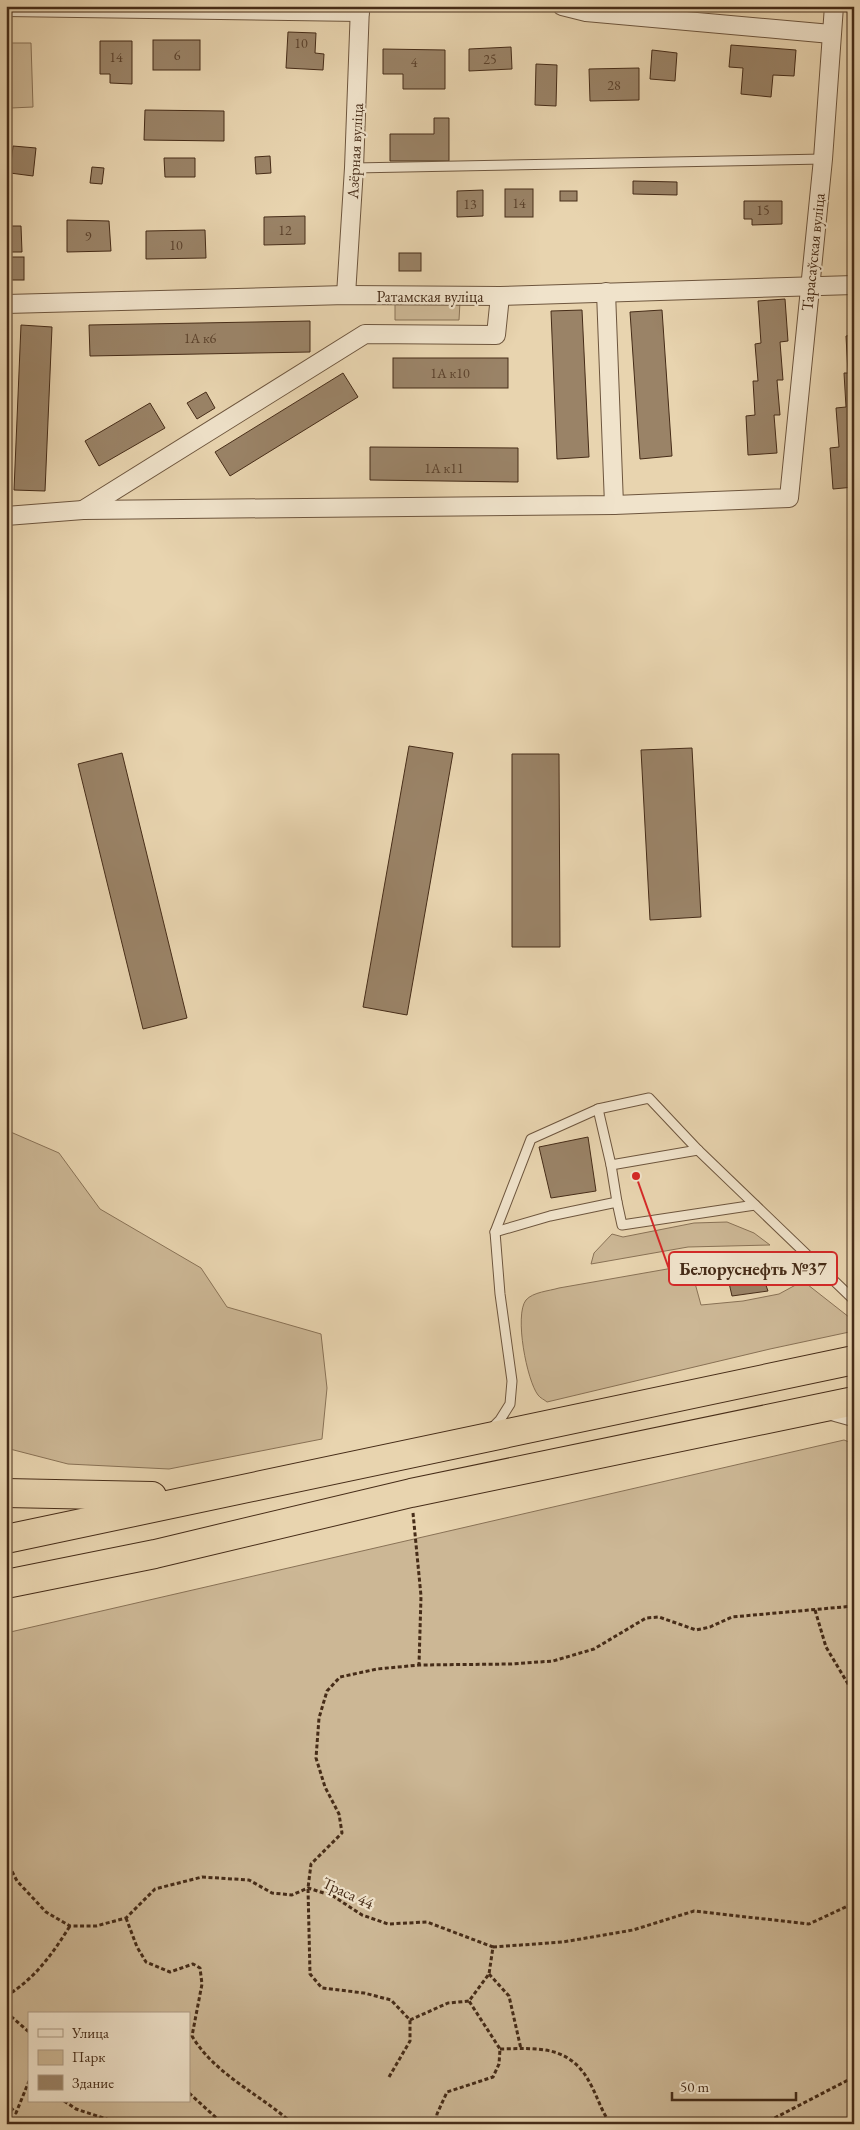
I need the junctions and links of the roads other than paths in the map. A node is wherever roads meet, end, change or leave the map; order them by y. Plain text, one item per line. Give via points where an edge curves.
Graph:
1 (562, 6) edge
2 (834, 6) edge
3 (6, 7) edge
4 (360, 9) edge
5 (831, 34) junction
6 (824, 159) junction
7 (354, 168) junction
8 (809, 285) junction
9 (854, 285) edge
10 (606, 292) junction
11 (346, 295) junction
12 (500, 296) junction
13 (6, 304) edge
14 (614, 505) junction
15 (83, 510) junction
16 (6, 516) edge
17 (598, 1109) junction
18 (698, 1150) junction
19 (611, 1165) junction
20 (617, 1202) junction
21 (755, 1205) junction
22 (495, 1232) junction
23 (854, 1300) edge
24 (854, 1360) edge
25 (854, 1401) edge
26 (809, 1410) junction
27 (854, 1422) edge
28 (478, 1440) junction
29 (6, 1493) edge
30 (204, 1497) junction
31 (6, 1539) edge
32 (6, 1584) edge

1 - 5 street via 586,12
2 - 5 street, Тарасаўская вуліца
3 - 4 street
4 - 7 street, Азёрная вуліца
5 - 6 street, Тарасаўская вуліца
6 - 7 lane
6 - 8 street, Тарасаўская вуліца
7 - 11 street, Азёрная вуліца
8 - 9 street, Ратамская вуліца
8 - 10 street, Ратамская вуліца
8 - 14 street, Тарасаўская вуліца via 789,498
10 - 12 street, Ратамская вуліца
10 - 14 street
11 - 12 street, Ратамская вуліца
11 - 13 street, Ратамская вуліца
12 - 15 street via 496,335 365,334
14 - 15 street
15 - 16 street
17 - 18 lane via 649,1098
17 - 19 lane
17 - 22 lane via 531,1139
18 - 19 lane
18 - 21 lane
19 - 20 lane
20 - 21 lane via 622,1225
20 - 22 lane
21 - 23 lane
22 - 28 lane via 512,1389 510,1404 500,1420
24 - 28 highway
25 - 26 highway
26 - 27 lane
26 - 32 highway via 412,1493 165,1552
28 - 30 highway
29 - 30 highway
30 - 31 highway

